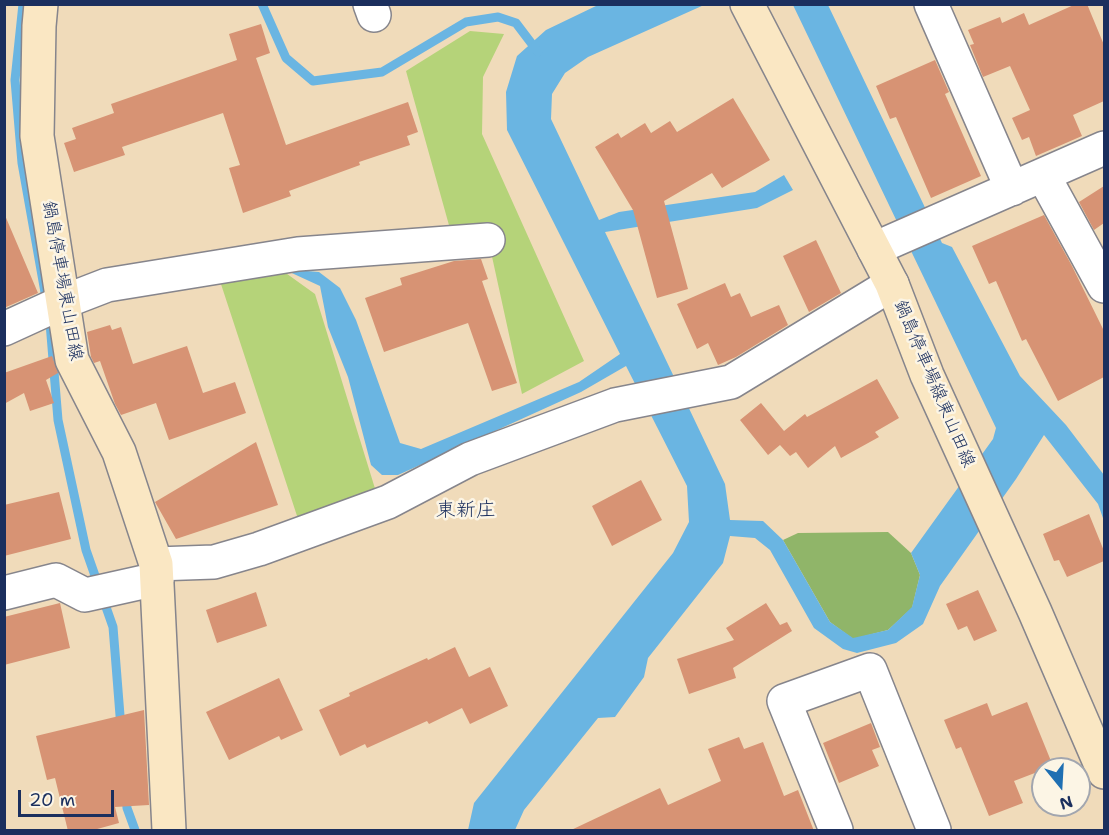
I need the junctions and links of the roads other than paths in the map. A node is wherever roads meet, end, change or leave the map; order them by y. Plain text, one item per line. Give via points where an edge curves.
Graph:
1 (41, 4) edge
2 (747, 4) edge
3 (931, 4) edge
4 (1104, 148) edge
5 (1043, 175) junction
6 (1012, 189) junction
7 (488, 240) dead end
8 (886, 244) junction
9 (892, 284) junction
10 (1104, 286) edge
11 (52, 307) junction
12 (4, 329) edge
13 (157, 572) junction
14 (4, 593) edge
15 (1104, 772) edge
16 (168, 831) edge
17 (836, 831) edge
18 (934, 831) edge

1 - 11 main road, 鍋島停車場東山田線 via 38,136
2 - 8 main road, 鍋島停車場線東山田線
3 - 6 street
4 - 5 street
5 - 6 street
5 - 10 street
6 - 8 street
7 - 11 street via 298,254 107,285
8 - 9 main road, 鍋島停車場線東山田線
9 - 13 street via 732,382 615,405 470,459 388,502 259,549
9 - 15 main road, 鍋島停車場線東山田線 via 927,375
11 - 12 street
11 - 13 main road, 鍋島停車場東山田線 via 72,360 119,452
13 - 14 street via 99,592 56,580
13 - 16 main road, 鍋島停車場東山田線
17 - 18 street via 784,700 870,670

